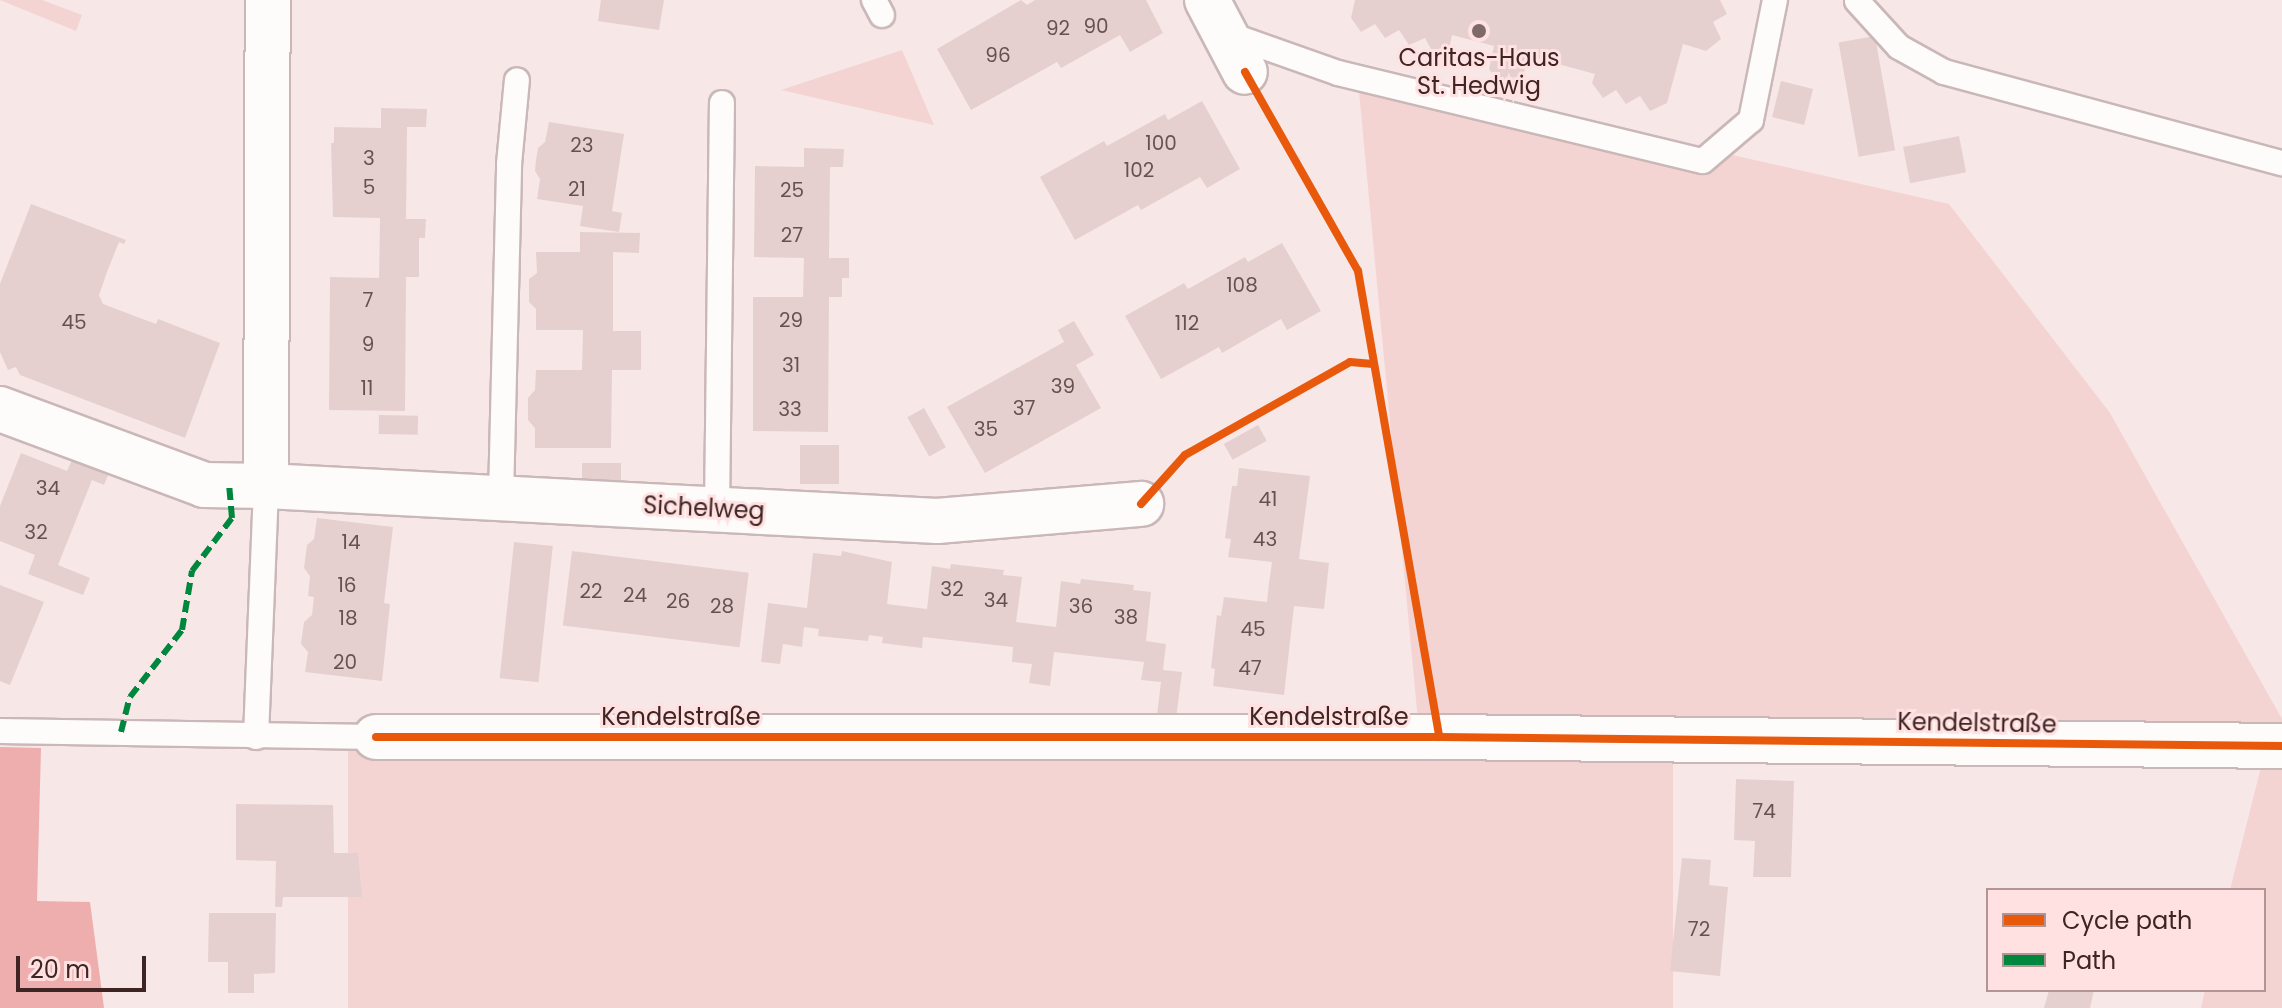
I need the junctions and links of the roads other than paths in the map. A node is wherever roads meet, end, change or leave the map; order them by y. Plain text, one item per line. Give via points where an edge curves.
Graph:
1 (268, 0) edge
2 (1775, 0) edge
3 (1857, 1) edge
4 (1216, 16) edge
5 (1245, 72) dead end
6 (517, 80) dead end
7 (722, 103) dead end
8 (2282, 163) edge
9 (15, 414) edge
10 (266, 486) junction
11 (501, 497) junction
12 (1141, 504) dead end
13 (717, 509) junction
14 (0, 731) edge
15 (256, 737) junction
16 (376, 737) joint
17 (2282, 746) edge

1 - 10 street
2 - 4 lane via 1751,120 1703,161 1338,73
3 - 8 lane via 1899,47 1944,72
4 - 5 street
6 - 11 lane via 509,164
7 - 13 lane
9 - 10 street, Sichelweg via 204,485
10 - 11 street, Sichelweg
10 - 15 lane
11 - 13 street, Sichelweg
12 - 13 street, Sichelweg via 937,521
14 - 15 lane, Kendelstraße
15 - 16 lane, Kendelstraße
16 - 17 street, Kendelstraße via 1439,737

